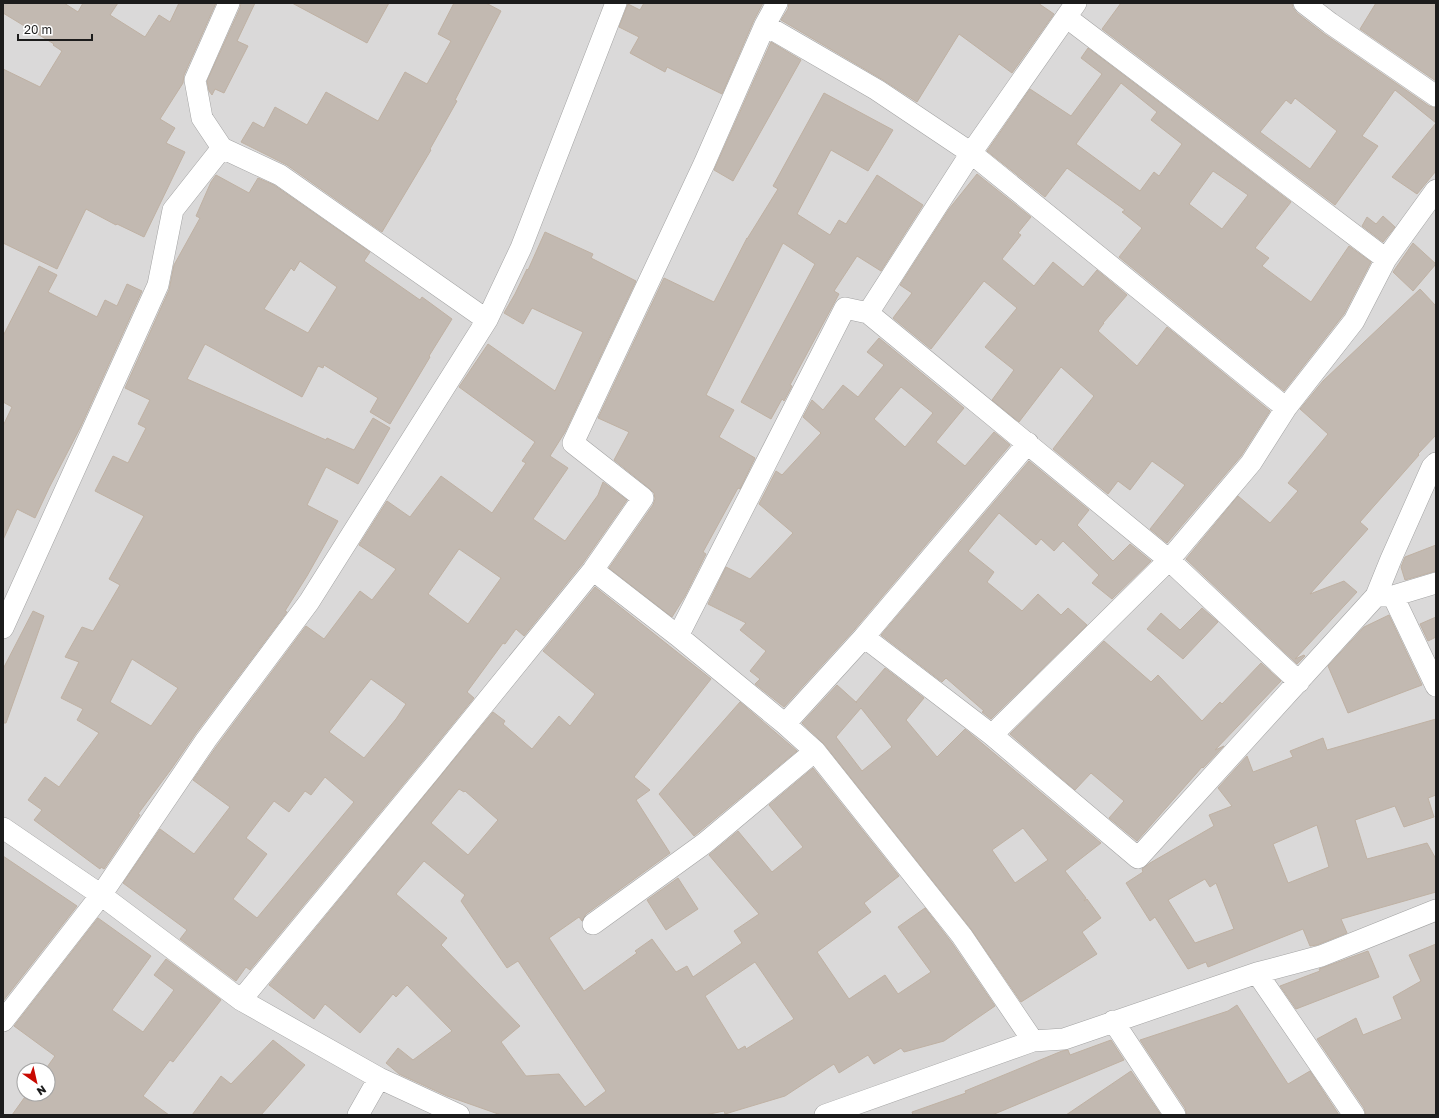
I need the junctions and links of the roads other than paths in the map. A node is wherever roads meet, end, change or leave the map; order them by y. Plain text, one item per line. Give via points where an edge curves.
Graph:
1 (228, 3) edge
2 (616, 3) edge
3 (777, 3) edge
4 (1304, 3) edge
5 (1071, 10) edge
6 (765, 25) junction
7 (1436, 96) edge
8 (222, 148) junction
9 (972, 153) junction
10 (1436, 190) edge
11 (1386, 259) junction
12 (868, 313) junction
13 (487, 320) junction
14 (1286, 408) junction
15 (1028, 443) junction
16 (1436, 463) edge
17 (1169, 560) junction
18 (592, 570) junction
19 (1436, 583) edge
20 (1385, 596) junction
21 (3, 628) edge
22 (678, 636) junction
23 (864, 637) junction
24 (1299, 682) junction
25 (1436, 686) edge
26 (785, 724) junction
27 (992, 736) junction
28 (815, 751) junction
29 (3, 828) edge
30 (101, 894) junction
31 (1436, 910) edge
32 (593, 924) dead end
33 (1257, 973) junction
34 (241, 1000) junction
35 (3, 1021) edge
36 (1113, 1021) junction
37 (1033, 1041) junction
38 (380, 1078) junction
39 (358, 1115) edge
40 (459, 1115) edge
41 (825, 1115) edge
42 (1175, 1115) edge
43 (1354, 1115) edge

1 - 8 street via 195,80 202,118
2 - 13 street via 521,248
3 - 6 street
4 - 7 street
5 - 9 street
5 - 11 street
6 - 9 street via 877,90
6 - 18 street via 700,172 573,443 643,498
8 - 13 street via 280,175
8 - 21 street via 172,210 158,285
9 - 12 street
9 - 14 street
10 - 11 street
11 - 14 street via 1354,321
12 - 15 street
12 - 22 street via 845,308
13 - 30 street via 309,602 206,740
14 - 17 street via 1251,463
15 - 17 street
15 - 23 street
16 - 20 street via 1394,552
17 - 24 street
17 - 27 street
18 - 22 street
18 - 34 street
19 - 20 street
20 - 24 street
20 - 25 street
22 - 26 street
23 - 26 street
23 - 27 street
24 - 27 street via 1138,858
26 - 28 street
28 - 32 street via 705,843
28 - 37 street via 962,936
29 - 30 street
30 - 34 street
30 - 35 street
31 - 33 street via 1321,956
33 - 36 street
33 - 43 street
34 - 38 street
36 - 37 street via 1064,1039
36 - 42 street
37 - 41 street
38 - 39 street
38 - 40 street

